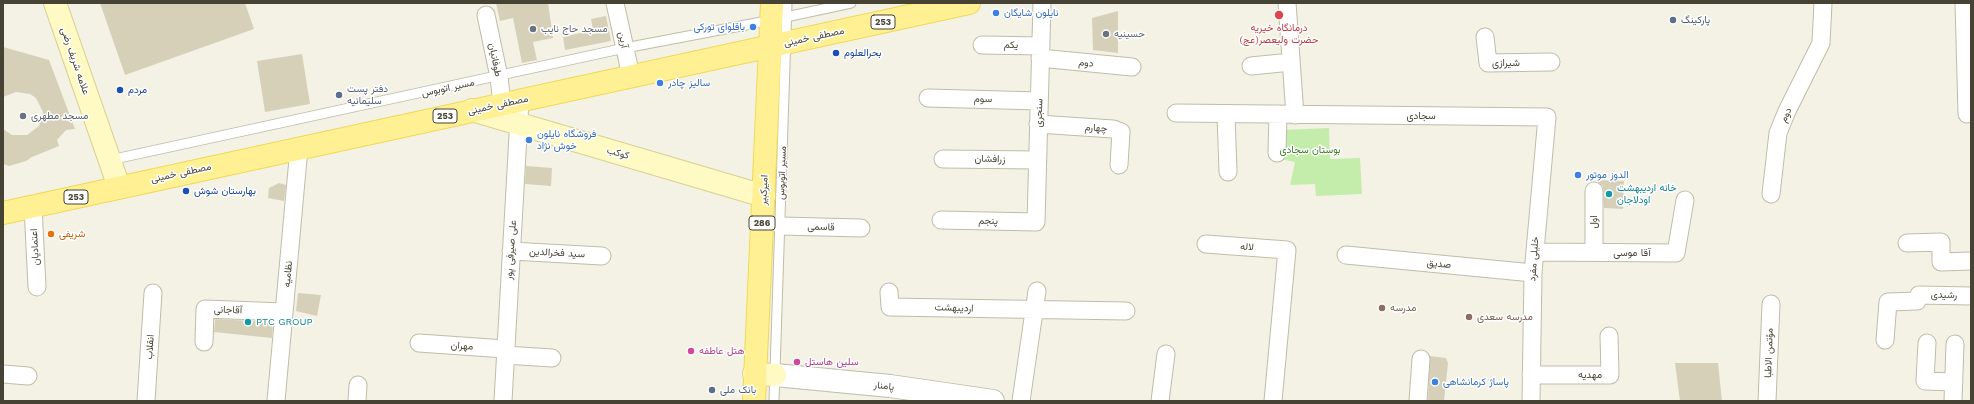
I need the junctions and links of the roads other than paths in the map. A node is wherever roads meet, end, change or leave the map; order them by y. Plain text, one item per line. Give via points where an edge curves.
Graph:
1 (55, 3) edge
2 (615, 3) edge
3 (787, 3) edge
4 (851, 3) edge
5 (969, 3) edge
6 (1042, 3) edge
7 (1287, 3) edge
8 (1823, 3) edge
9 (1964, 3) edge
10 (937, 6) edge
11 (777, 14) edge
12 (486, 15) dead end
13 (1486, 37) dead end
14 (778, 44) junction
15 (982, 45) dead end
16 (625, 48) junction
17 (1040, 52) junction
18 (1291, 62) junction
19 (1551, 62) dead end
20 (1251, 66) dead end
21 (1132, 67) dead end
22 (631, 76) junction
23 (499, 77) junction
24 (928, 98) dead end
25 (1039, 100) junction
26 (511, 102) junction
27 (472, 110) junction
28 (1176, 113) dead end
29 (1226, 114) junction
30 (1278, 114) junction
31 (1967, 114) dead end
32 (1295, 115) junction
33 (1547, 117) joint
34 (1038, 124) junction
35 (519, 125) junction
36 (299, 148) junction
37 (1277, 153) dead end
38 (943, 158) dead end
39 (110, 160) junction
40 (1037, 160) junction
41 (1119, 165) dead end
42 (1228, 172) dead end
43 (119, 187) junction
44 (1594, 191) dead end
45 (1771, 194) dead end
46 (764, 196) junction
47 (1685, 200) dead end
48 (33, 207) junction
49 (3, 213) edge
50 (941, 220) dead end
51 (1036, 222) joint
52 (781, 226) junction
53 (861, 228) dead end
54 (1907, 243) dead end
55 (1206, 244) dead end
56 (511, 251) junction
57 (1534, 252) junction
58 (1594, 252) junction
59 (1346, 255) dead end
60 (602, 256) dead end
61 (1971, 261) edge
62 (1533, 273) junction
63 (37, 287) dead end
64 (1037, 291) dead end
65 (890, 292) dead end
66 (153, 293) dead end
67 (1971, 296) edge
68 (1771, 304) dead end
69 (1034, 310) junction
70 (1126, 311) dead end
71 (284, 312) junction
72 (1609, 336) dead end
73 (1885, 340) dead end
74 (204, 342) dead end
75 (419, 343) dead end
76 (1927, 343) dead end
77 (1955, 344) dead end
78 (505, 352) junction
79 (1166, 354) dead end
80 (552, 358) dead end
81 (1421, 359) dead end
82 (3, 374) edge
83 (765, 375) junction
84 (1531, 375) junction
85 (28, 376) dead end
86 (1954, 382) junction
87 (890, 394) edge
88 (146, 401) edge
89 (276, 401) edge
90 (503, 401) edge
91 (754, 401) edge
92 (774, 401) edge
93 (993, 401) edge
94 (1021, 401) edge
95 (1160, 401) edge
96 (1274, 401) edge
97 (1418, 401) edge
98 (1531, 401) edge
99 (1767, 401) edge
100 (1953, 401) edge

1 - 39 main road, علامه شریف رضی
2 - 16 street, آرین
3 - 11 lane
4 - 11 lane, مسیر اتوبوس
5 - 10 main road, مصطفی خمینی / 253
6 - 17 street, سنجری
7 - 18 street
8 - 45 street, دوم via 1821,43 1778,133
9 - 31 street
10 - 14 main road, مصطفی خمینی / 253
11 - 14 main road, امیرکبیر / 286
11 - 16 lane, مسیر اتوبوس
12 - 23 street, طوفانیان
13 - 19 street, شیرازی via 1488,63
14 - 22 main road, مصطفی خمینی / 253
14 - 46 main road, امیرکبیر / 286
14 - 52 lane, مسیر اتوبوس
15 - 17 street, یکم
16 - 22 street, آرین
16 - 23 lane, مسیر اتوبوس
17 - 21 street, دوم
17 - 25 street, سنجری
18 - 20 street
18 - 32 street
22 - 26 main road, مصطفی خمینی / 253
23 - 26 street, طوفانیان
23 - 39 lane, مسیر اتوبوس
24 - 25 street, سوم
25 - 34 street, سنجری
26 - 27 main road, مصطفی خمینی / 253
26 - 35 street, علی صیرفی پور
27 - 35 main road, کوکب
27 - 36 main road, مصطفی خمینی / 253
28 - 29 street, سجادی
29 - 30 street, سجادی
29 - 42 street
30 - 32 street, سجادی
30 - 37 street
32 - 33 street, سجادی
33 - 57 street, خلیلی مفرد
34 - 40 street, سنجری
34 - 41 street, چهارم via 1114,129 1120,132
35 - 46 main road, کوکب
35 - 56 street, علی صیرفی پور
36 - 43 main road, مصطفی خمینی / 253
36 - 71 street, نظامیه
38 - 40 street, زرافشان
39 - 43 main road, علامه شریف رضی
40 - 51 street, سنجری
43 - 48 main road, مصطفی خمینی / 253
44 - 58 street, اول
46 - 83 main road, امیرکبیر / 286
47 - 58 street, آقا موسی via 1676,253
48 - 49 main road, مصطفی خمینی / 253
48 - 63 street, اعتمادیان
50 - 51 street, پنجم
52 - 53 street, قاسمی
52 - 83 lane, مسیر اتوبوس
54 - 61 street via 1941,242 1941,262
55 - 96 street, لاله via 1287,250
56 - 60 street, سید فخرالدین
56 - 78 street, علی صیرفی پور
57 - 58 street, آقا موسی
57 - 62 street, خلیلی مفرد
59 - 62 street, صدیق
62 - 84 street, خلیلی مفرد
64 - 69 street
65 - 69 street, اردیبهشت via 890,307
66 - 88 street, انقلاب
67 - 73 street, رشیدی via 1919,295 1918,301 1888,302
68 - 99 street, مؤتمن الاطبا
69 - 70 street, اردیبهشت
69 - 94 street
71 - 74 street, آقاجانی via 205,309
71 - 89 street, نظامیه
72 - 84 street, مهدیه via 1610,375
75 - 78 street, مهران
76 - 86 street via 1925,381
77 - 86 street
78 - 80 street, مهران
78 - 90 street, علی صیرفی پور
79 - 95 street
81 - 97 street
82 - 85 street
83 - 87 street, پامنار
83 - 91 main road, امیرکبیر / 286
83 - 92 lane, مسیر اتوبوس
84 - 98 street, خلیلی مفرد
86 - 100 street
87 - 93 street, پامنار

